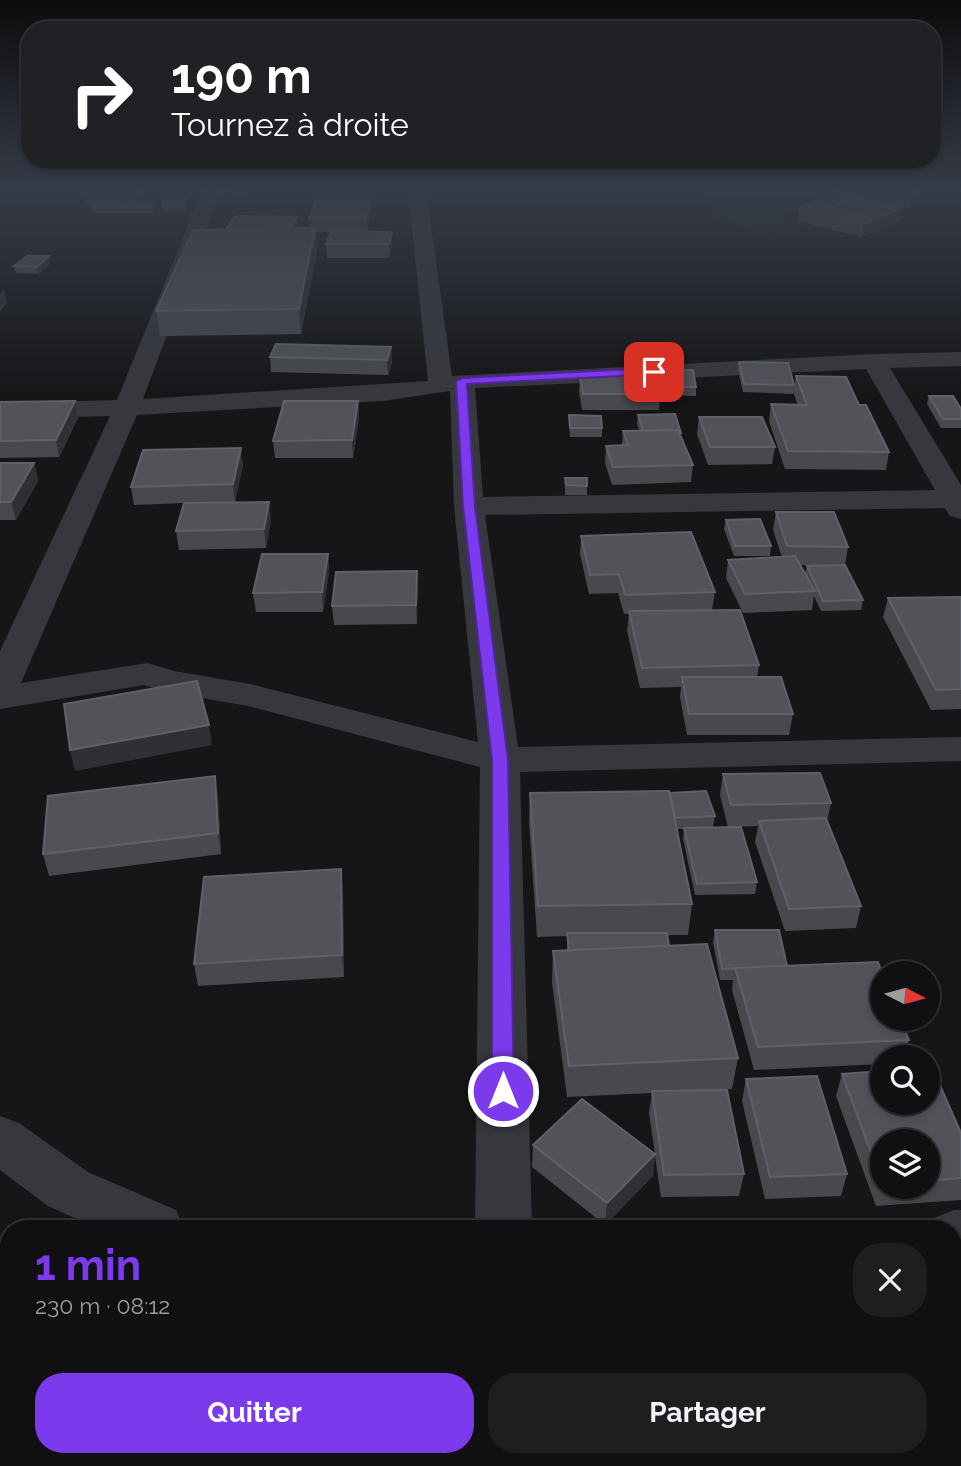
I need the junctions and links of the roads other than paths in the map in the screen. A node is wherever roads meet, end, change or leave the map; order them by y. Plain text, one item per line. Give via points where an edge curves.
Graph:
1 (185, 257) edge
2 (429, 257) edge
3 (961, 359) edge
4 (874, 361) junction
5 (451, 384) junction
6 (126, 410) junction
7 (0, 411) edge
8 (957, 505) edge
9 (469, 506) junction
10 (0, 690) edge
11 (0, 698) edge
12 (961, 749) edge
13 (500, 760) junction
14 (0, 1139) edge
15 (138, 1220) edge
16 (504, 1220) edge

1 - 6 street
2 - 5 street
3 - 4 street
4 - 5 street
4 - 8 street
5 - 6 street
5 - 9 street
6 - 7 street
6 - 10 street
8 - 9 street
9 - 13 street
11 - 13 street via 147,674 250,695
12 - 13 street
13 - 16 street
14 - 15 street via 68,1189

